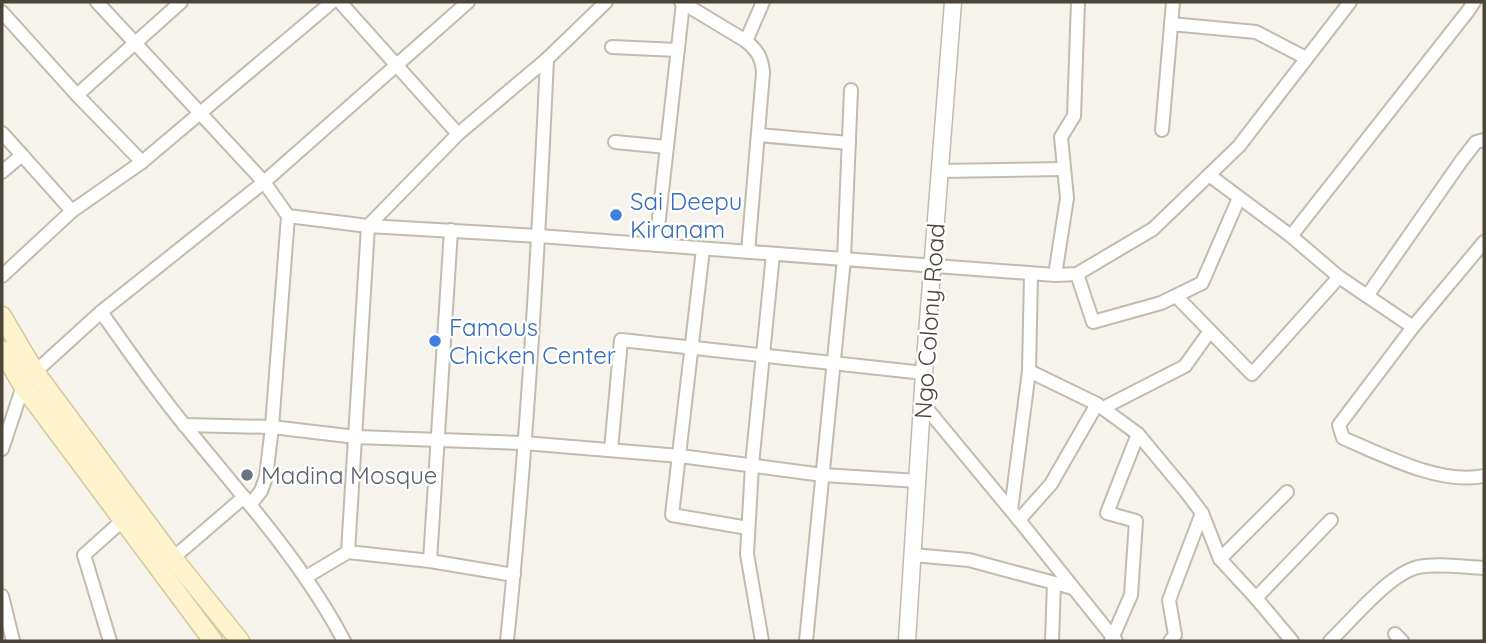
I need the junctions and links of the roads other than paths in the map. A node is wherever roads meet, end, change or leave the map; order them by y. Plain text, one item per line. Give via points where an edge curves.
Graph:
1 (97, 2) edge
2 (181, 2) edge
3 (332, 2) edge
4 (340, 2) edge
5 (468, 2) edge
6 (606, 2) edge
7 (763, 2) edge
8 (953, 2) edge
9 (1078, 2) edge
10 (1173, 2) edge
11 (1350, 2) edge
12 (1474, 2) edge
13 (682, 3) edge
14 (2, 12) edge
15 (1171, 24) junction
16 (747, 41) junction
17 (135, 43) junction
18 (612, 47) dead end
19 (678, 50) junction
20 (1306, 58) junction
21 (547, 59) junction
22 (396, 65) junction
23 (851, 90) dead end
24 (77, 95) junction
25 (200, 112) junction
26 (1161, 130) dead end
27 (2, 133) edge
28 (458, 134) junction
29 (758, 135) junction
30 (1484, 140) edge
31 (615, 142) dead end
32 (849, 143) junction
33 (667, 147) junction
34 (22, 155) junction
35 (142, 162) junction
36 (1064, 169) junction
37 (940, 170) junction
38 (2, 172) edge
39 (1209, 176) junction
40 (264, 182) junction
41 (1239, 198) junction
42 (72, 211) junction
43 (288, 216) junction
44 (368, 226) junction
45 (451, 230) junction
46 (539, 236) junction
47 (1291, 236) junction
48 (1484, 242) edge
49 (656, 245) junction
50 (703, 248) junction
51 (748, 252) junction
52 (772, 254) junction
53 (845, 260) junction
54 (933, 266) junction
55 (1031, 274) junction
56 (1077, 274) junction
57 (1055, 275) junction
58 (2, 276) edge
59 (1339, 277) junction
60 (1176, 296) junction
61 (1367, 296) junction
62 (101, 312) junction
63 (2, 316) edge
64 (1413, 327) junction
65 (1210, 331) junction
66 (692, 348) junction
67 (2, 350) edge
68 (763, 356) junction
69 (834, 363) junction
70 (1029, 371) junction
71 (924, 373) junction
72 (29, 379) junction
73 (923, 404) junction
74 (1100, 406) junction
75 (184, 425) junction
76 (272, 427) junction
77 (1138, 434) junction
78 (356, 437) junction
79 (438, 439) junction
80 (524, 443) junction
81 (2, 449) edge
82 (611, 450) junction
83 (680, 456) junction
84 (752, 465) junction
85 (823, 475) junction
86 (1484, 475) edge
87 (918, 481) junction
88 (1287, 492) dead end
89 (247, 501) junction
90 (1202, 513) junction
91 (1015, 515) junction
92 (1331, 520) dead end
93 (122, 521) junction
94 (748, 528) junction
95 (348, 552) junction
96 (913, 555) junction
97 (173, 558) junction
98 (1220, 559) junction
99 (430, 561) junction
100 (1484, 568) edge
101 (514, 575) junction
102 (306, 578) junction
103 (1054, 583) junction
104 (1073, 588) junction
105 (2, 596) edge
106 (1256, 598) junction
107 (1113, 640) edge
108 (13, 641) edge
109 (110, 641) edge
110 (213, 641) edge
111 (240, 641) edge
112 (344, 641) edge
113 (507, 641) edge
114 (762, 641) edge
115 (806, 641) edge
116 (907, 641) edge
117 (1052, 641) edge
118 (1170, 641) edge
119 (1292, 641) edge
120 (1330, 641) edge

1 - 17 street
2 - 17 street
3 - 25 street
4 - 22 street
5 - 22 street
6 - 21 street
7 - 16 street
8 - 37 street, Ngo Colony Road
9 - 36 street via 1074,116 1061,136
10 - 15 street
11 - 20 street
12 - 47 street
13 - 16 street
13 - 19 street
14 - 24 street
15 - 20 street via 1256,32
15 - 26 street
16 - 29 street via 762,60
17 - 24 street
17 - 25 street
18 - 19 street
19 - 33 street
20 - 39 street via 1239,146
21 - 28 street
21 - 46 street
22 - 28 street
22 - 40 street
23 - 32 street
24 - 35 street
25 - 35 street
25 - 40 street
27 - 34 street
28 - 44 street
29 - 32 street
29 - 51 street
30 - 61 street via 1476,142 1462,160
31 - 33 street
32 - 53 street
33 - 49 street
34 - 38 street
34 - 42 street
35 - 42 street
36 - 37 street
36 - 57 street via 1067,198
37 - 54 street, Ngo Colony Road
39 - 41 street
39 - 56 street via 1153,229
40 - 43 street
40 - 62 street
41 - 47 street
41 - 60 street via 1202,283
42 - 58 street
43 - 44 street
43 - 76 street
44 - 45 street
44 - 78 street
45 - 46 street
45 - 79 street
46 - 49 street
46 - 80 street
47 - 59 street
48 - 64 street
49 - 50 street
50 - 51 street
50 - 66 street
51 - 52 street
52 - 53 street
52 - 68 street
53 - 54 street
53 - 69 street
54 - 55 street
54 - 71 street, Ngo Colony Road
55 - 57 street
55 - 70 street
56 - 57 street
56 - 60 street via 1093,322
59 - 61 street
59 - 65 street via 1252,374
60 - 65 street
61 - 64 street
62 - 72 street
62 - 75 street
63 - 72 main road
64 - 86 street via 1339,425 1343,438 1419,470 1470,479
65 - 74 street via 1185,366
66 - 68 street
66 - 82 street via 621,340
66 - 83 street
67 - 72 main road
68 - 69 street
68 - 84 street
69 - 71 street
69 - 85 street
70 - 74 street
70 - 91 street
71 - 73 street, Ngo Colony Road
72 - 81 street
72 - 93 main road
72 - 97 main road
73 - 87 street, Ngo Colony Road
73 - 91 street
74 - 77 street
74 - 91 street via 1051,484
75 - 76 street
75 - 89 street
76 - 78 street
76 - 89 street via 265,483
77 - 90 street
77 - 107 street via 1107,513 1136,522 1131,595
78 - 79 street
78 - 95 street
79 - 80 street
79 - 99 street
80 - 82 street
80 - 101 street
82 - 83 street
83 - 84 street
83 - 94 street via 672,515
84 - 85 street
84 - 94 street
85 - 87 street
85 - 115 street
87 - 96 street, Ngo Colony Road
88 - 98 street
89 - 97 street
89 - 102 street
90 - 98 street
90 - 118 street via 1169,600 1175,635
91 - 104 street
92 - 106 street
93 - 109 street via 85,555
93 - 110 main road
94 - 114 street via 747,554
95 - 99 street
95 - 102 street
96 - 103 street via 969,560
96 - 116 street, Ngo Colony Road
97 - 111 main road
98 - 106 street
99 - 101 street
100 - 120 street via 1428,566 1405,572
101 - 113 street
102 - 112 street
103 - 104 street
103 - 117 street
104 - 107 street
105 - 108 street
106 - 119 street

